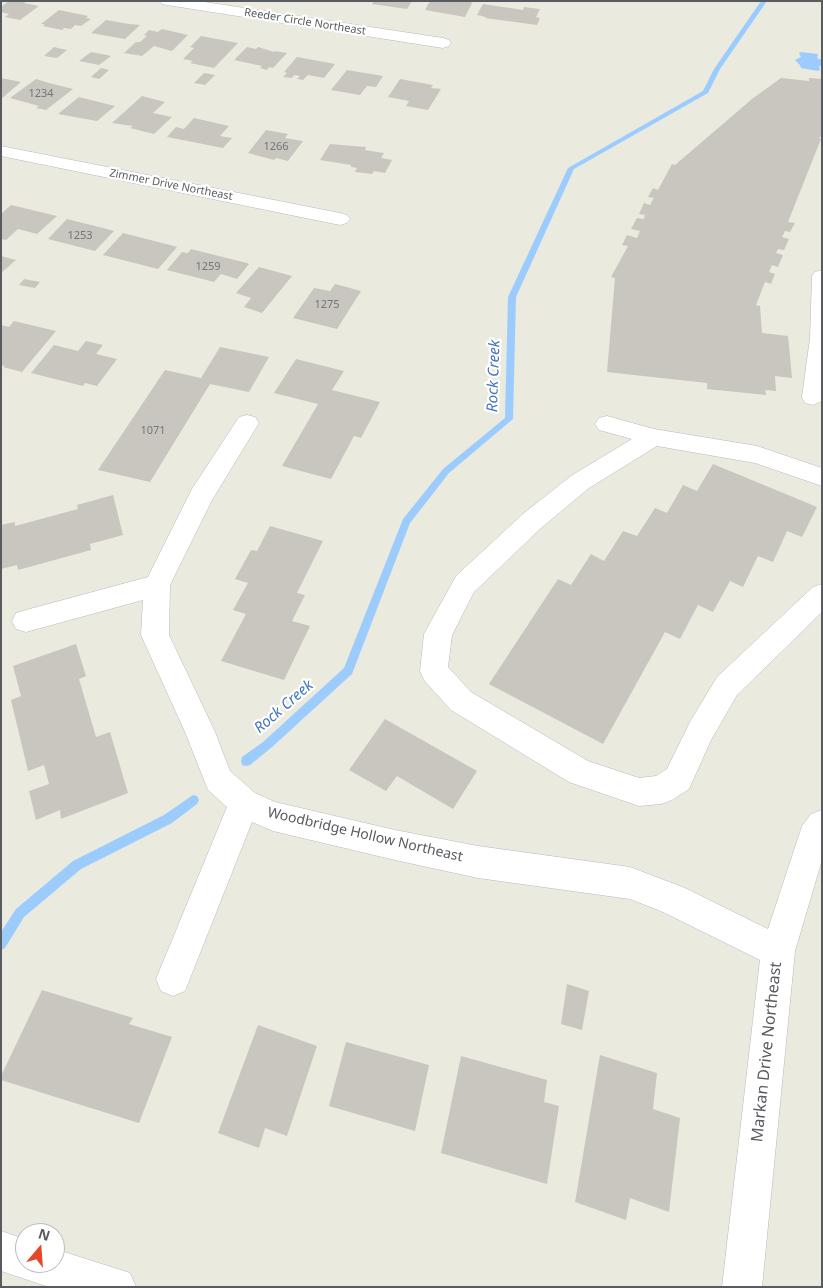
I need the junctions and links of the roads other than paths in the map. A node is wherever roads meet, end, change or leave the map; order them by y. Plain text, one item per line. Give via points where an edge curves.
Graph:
1 (166, 1) edge
2 (443, 43) dead end
3 (1, 152) edge
4 (340, 219) dead end
5 (822, 276) edge
6 (813, 397) dead end
7 (247, 423) dead end
8 (607, 424) dead end
9 (654, 437) junction
10 (822, 477) edge
11 (157, 585) junction
12 (822, 595) edge
13 (26, 621) dead end
14 (244, 803) junction
15 (822, 825) edge
16 (778, 951) junction
17 (173, 979) dead end
18 (1, 1251) edge
19 (15, 1256) edge
20 (65, 1272) edge
21 (116, 1287) edge
22 (742, 1287) edge

1 - 2 street, Reeder Circle Northeast
3 - 4 street, Zimmer Drive Northeast
5 - 6 street via 821,338
7 - 11 street, Woodbridge Hollow Northeast via 201,496
8 - 9 street
9 - 10 street via 757,455
9 - 12 street via 580,482 465,584 438,634 434,671 461,701 580,772 639,792 661,790 678,779 700,731 727,686
11 - 13 street
11 - 14 street, Woodbridge Hollow Northeast via 156,635 219,780
14 - 16 street, Woodbridge Hollow Northeast via 273,816 414,849 478,862 630,884 673,900
14 - 17 street
15 - 16 street, Markan Drive Northeast via 813,837
16 - 22 street, Markan Drive Northeast
18 - 19 street
20 - 21 street

